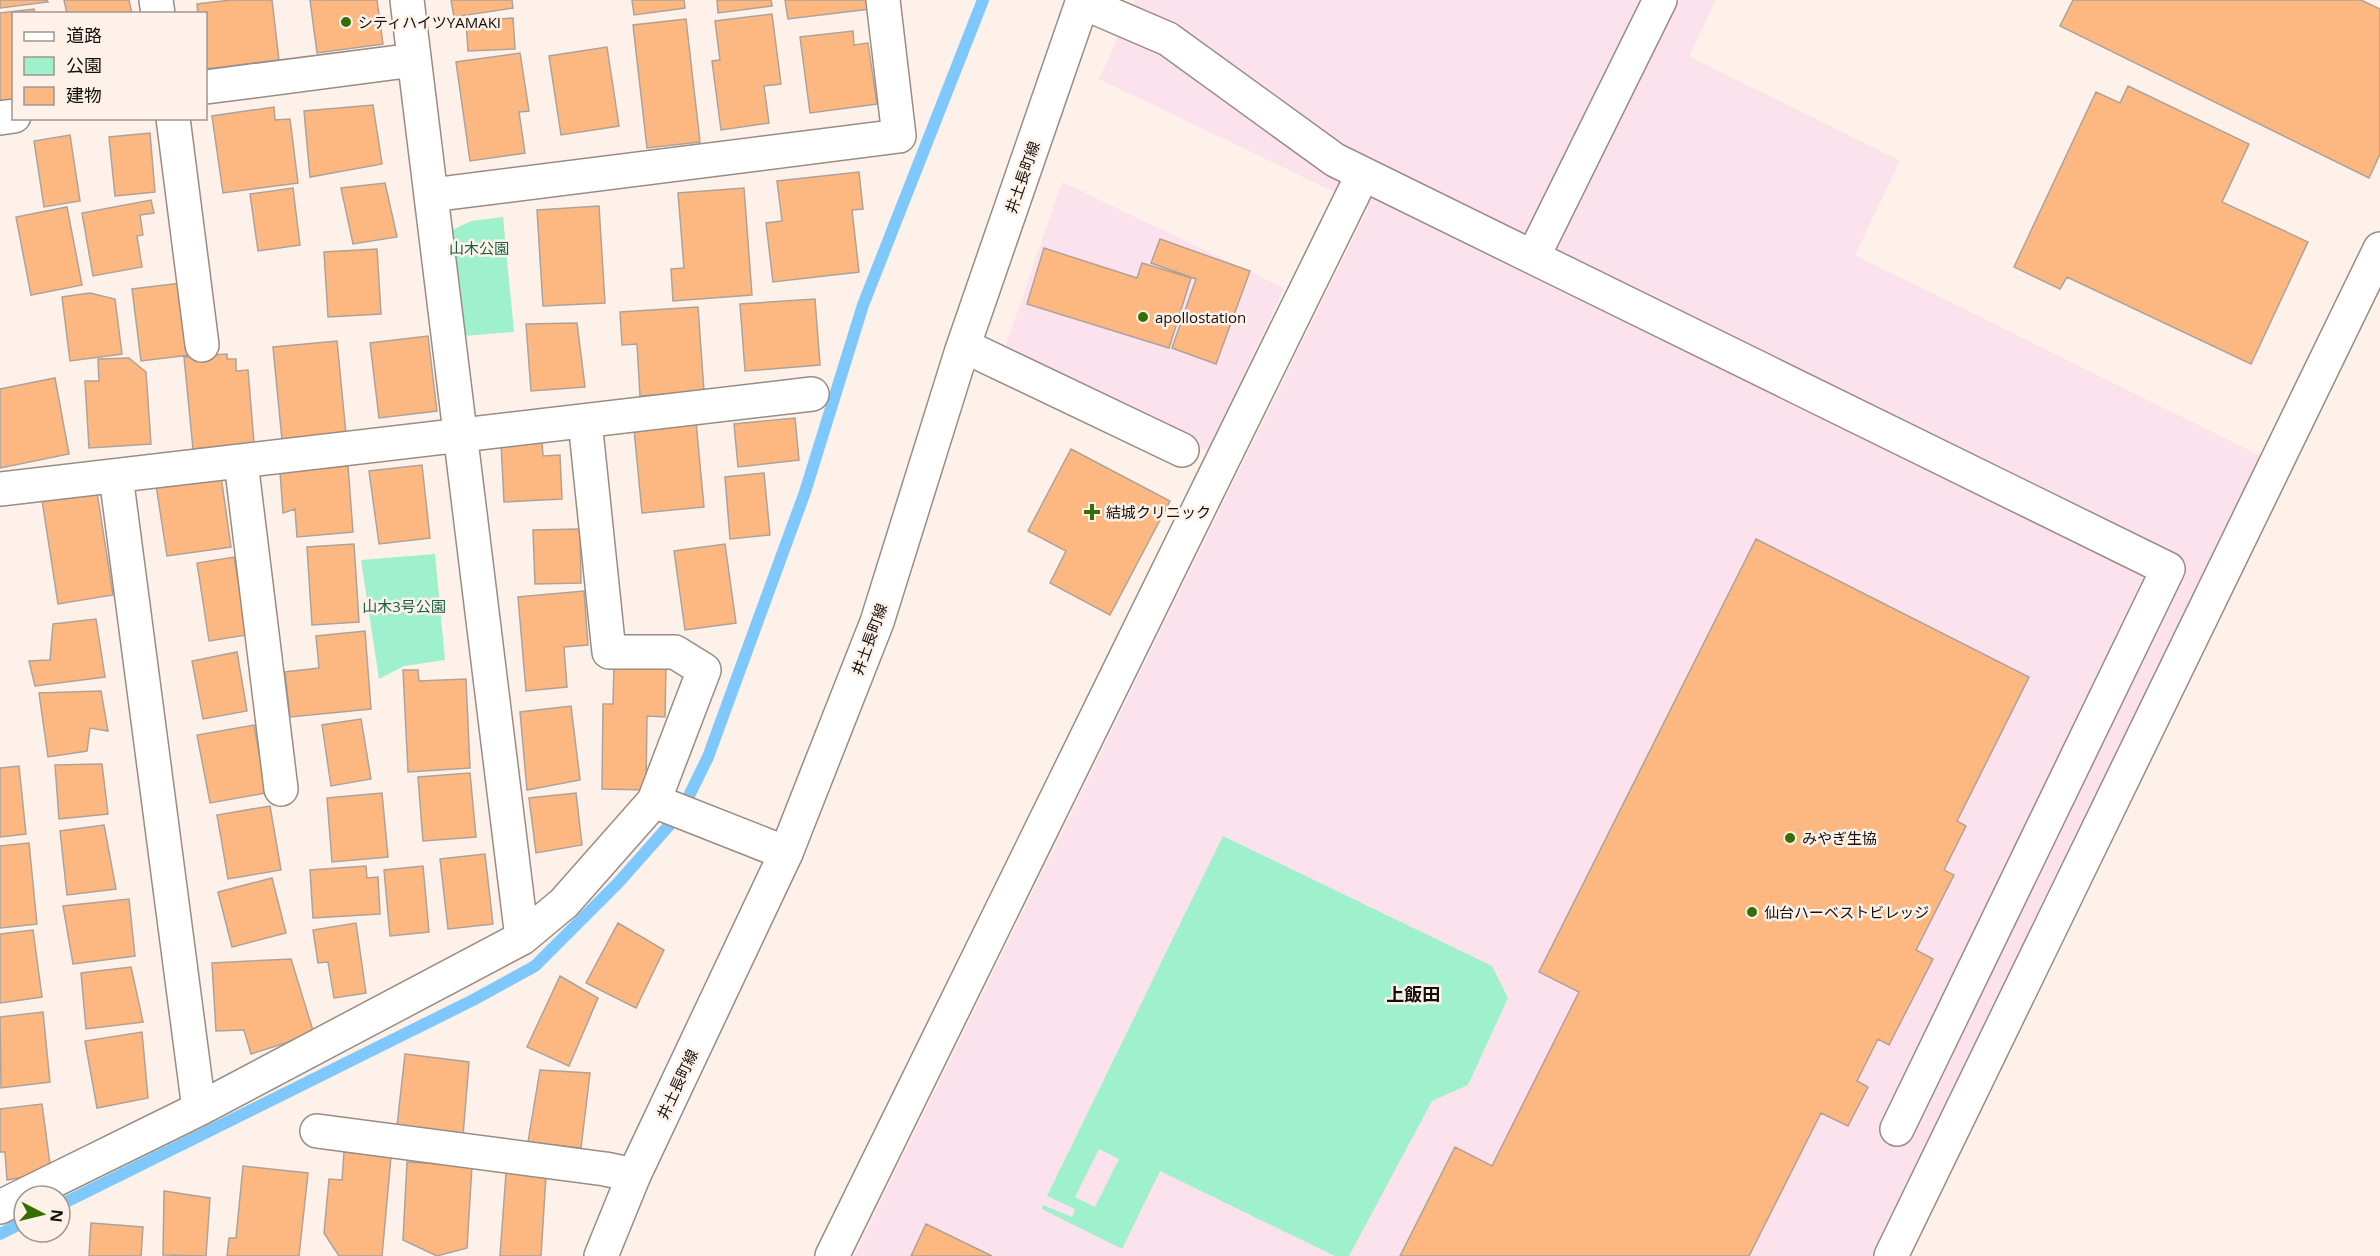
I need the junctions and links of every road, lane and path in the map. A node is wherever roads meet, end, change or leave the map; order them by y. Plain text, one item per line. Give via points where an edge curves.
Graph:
1 (407, 0) edge
2 (884, 0) edge
3 (1660, 0) edge
4 (1083, 1) edge
5 (414, 60) junction
6 (207, 87) edge
7 (173, 120) edge
8 (1363, 174) junction
9 (431, 195) junction
10 (2380, 249) edge
11 (1533, 257) junction
12 (202, 345) dead end
13 (964, 345) junction
14 (812, 394) dead end
15 (585, 422) junction
16 (461, 437) junction
17 (1182, 450) dead end
18 (241, 462) junction
19 (116, 476) junction
20 (0, 489) edge
21 (281, 789) dead end
22 (675, 809) junction
23 (786, 853) junction
24 (522, 938) junction
25 (199, 1109) junction
26 (1897, 1129) dead end
27 (317, 1131) dead end
28 (634, 1175) junction
29 (0, 1207) edge
30 (601, 1256) edge
31 (832, 1256) edge
32 (1891, 1256) edge

1 - 5 street
2 - 9 street via 899,136
3 - 11 street
4 - 8 street via 1168,39 1335,160
4 - 13 street, 井土長町線
5 - 6 street
5 - 9 street
7 - 12 street
8 - 11 street
8 - 31 street
9 - 16 street
10 - 32 street
11 - 26 street via 2168,569
13 - 17 street
13 - 23 street, 井土長町線 via 877,622
14 - 15 street
15 - 16 street
15 - 22 street via 609,652 675,652 704,670
16 - 18 street
16 - 24 street
18 - 19 street
18 - 21 street
19 - 20 street
19 - 25 street
22 - 23 street
22 - 24 street
23 - 28 street, 井土長町線
24 - 25 street
25 - 29 street
27 - 28 street
28 - 30 street, 井土長町線

